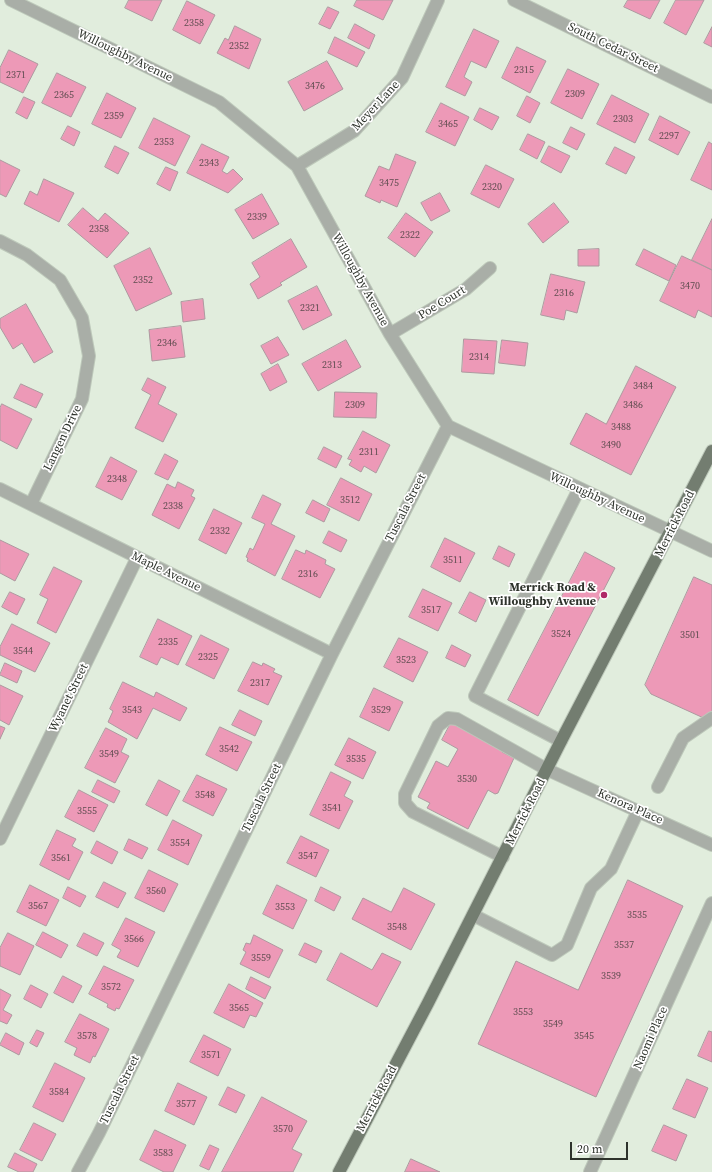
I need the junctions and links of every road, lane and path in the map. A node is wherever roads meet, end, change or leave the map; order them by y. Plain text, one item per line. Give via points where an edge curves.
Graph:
1 (12, 0) edge
2 (438, 0) edge
3 (514, 0) edge
4 (712, 97) edge
5 (297, 166) junction
6 (0, 241) edge
7 (490, 268) dead end
8 (390, 334) junction
9 (448, 426) junction
10 (712, 451) edge
11 (0, 489) edge
12 (579, 489) junction
13 (31, 504) junction
14 (670, 532) junction
15 (712, 551) edge
16 (137, 558) junction
17 (332, 654) junction
18 (712, 718) edge
19 (561, 741) junction
20 (548, 770) junction
21 (658, 787) dead end
22 (638, 811) junction
23 (0, 839) edge
24 (712, 845) edge
25 (503, 857) junction
26 (712, 903) edge
27 (473, 915) junction
28 (78, 1172) edge
29 (339, 1172) edge
30 (590, 1172) edge

1 - 5 street, Willoughby Avenue via 219,102
2 - 5 street, Meyer Lane via 402,78 354,131
3 - 4 street, South Cedar Street
5 - 8 street, Willoughby Avenue
6 - 13 street, Langen Drive via 27,255 60,280 82,318 89,356 82,399
7 - 8 street, Poe Court via 466,289
8 - 9 street, Willoughby Avenue
9 - 12 street, Willoughby Avenue
9 - 17 street, Tuscala Street
10 - 14 main road, Merrick Road
11 - 13 street, Maple Avenue
12 - 14 street, Willoughby Avenue
12 - 19 street via 475,696
13 - 16 street, Maple Avenue
14 - 15 street, Willoughby Avenue
14 - 19 main road, Merrick Road
16 - 17 street, Maple Avenue
16 - 23 street, Wyanet Street
17 - 28 street, Tuscala Street via 103,1126
18 - 21 street via 683,738
19 - 20 main road, Merrick Road
20 - 22 street, Kenora Place
20 - 25 main road, Merrick Road
20 - 25 street, Kenora Place via 457,719 448,718 438,726 405,794 405,803 412,812
22 - 24 street, Kenora Place
22 - 27 street via 612,869 592,888 567,945 552,955
25 - 27 main road, Merrick Road
26 - 30 street, Naomi Place
27 - 29 main road, Merrick Road

